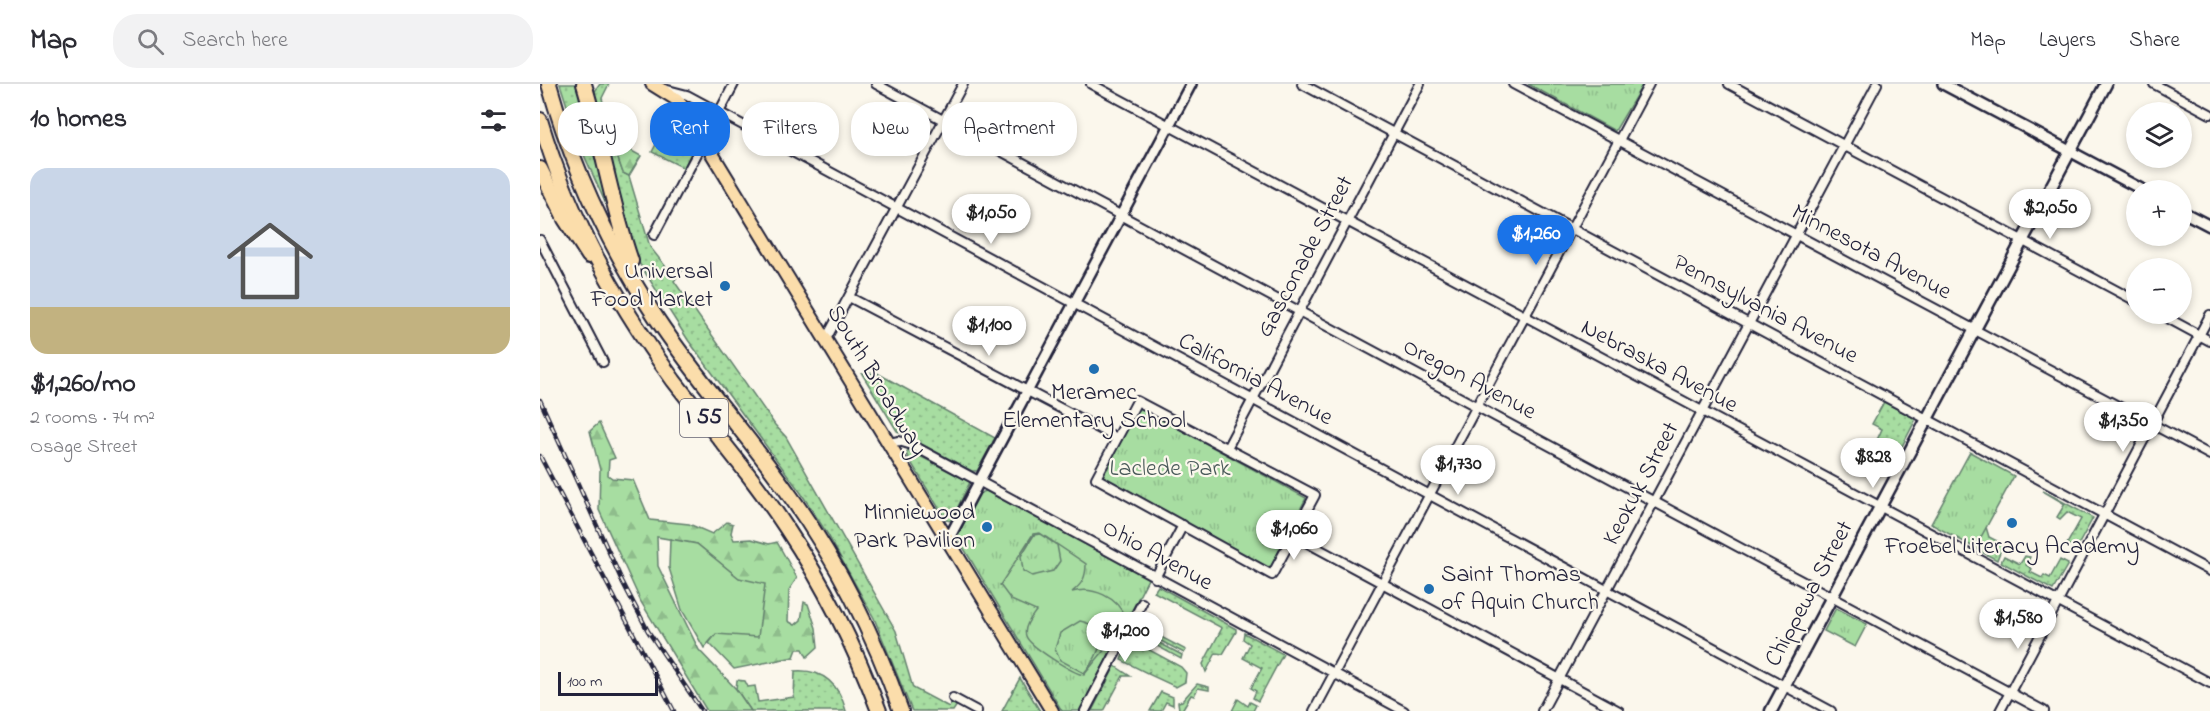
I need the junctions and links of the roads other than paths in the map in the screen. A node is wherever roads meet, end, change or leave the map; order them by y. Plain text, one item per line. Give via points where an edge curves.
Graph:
1 (549, 84) edge
2 (734, 84) edge
3 (876, 84) edge
4 (963, 84) edge
5 (1091, 84) edge
6 (1191, 84) edge
7 (1302, 84) edge
8 (1420, 84) edge
9 (1513, 84) edge
10 (1649, 84) edge
11 (1729, 84) edge
12 (1877, 84) edge
13 (1943, 84) edge
14 (2106, 84) edge
15 (2154, 84) edge
16 (656, 86) edge
17 (589, 88) edge
18 (679, 102) edge
19 (698, 102) edge
20 (725, 102) edge
21 (953, 102) edge
22 (2210, 114) edge
23 (730, 119) edge
24 (942, 119) edge
25 (540, 120) edge
26 (942, 122) edge
27 (1168, 126) junction
28 (1394, 133) junction
29 (1619, 139) junction
30 (1844, 146) junction
31 (2070, 151) junction
32 (696, 156) edge
33 (714, 156) edge
34 (1010, 156) edge
35 (540, 169) edge
36 (2126, 181) edge
37 (896, 208) junction
38 (1121, 215) junction
39 (2192, 217) edge
40 (1347, 222) junction
41 (2210, 226) edge
42 (1571, 228) junction
43 (654, 235) dead end
44 (1797, 235) junction
45 (540, 240) edge
46 (2023, 240) junction
47 (614, 289) junction
48 (642, 294) junction
49 (2126, 296) edge
50 (849, 297) junction
51 (1074, 304) junction
52 (1300, 311) junction
53 (2210, 315) edge
54 (1524, 316) junction
55 (1751, 324) junction
56 (2179, 324) edge
57 (1974, 330) junction
58 (2200, 335) junction
59 (826, 339) junction
60 (2210, 341) edge
61 (603, 362) dead end
62 (1027, 392) junction
63 (1252, 400) junction
64 (1477, 406) junction
65 (1703, 413) junction
66 (1927, 419) junction
67 (2152, 424) junction
68 (1117, 438) junction
69 (889, 443) junction
70 (1227, 448) junction
71 (2210, 455) edge
72 (980, 481) junction
73 (1429, 495) junction
74 (1654, 502) junction
75 (1880, 507) junction
76 (2104, 514) junction
77 (1183, 525) junction
78 (1293, 536) junction
79 (948, 540) junction
80 (2210, 571) edge
81 (1155, 578) junction
82 (1382, 583) junction
83 (1607, 591) junction
84 (1832, 597) junction
85 (2058, 602) junction
86 (1143, 603) dead end
87 (1334, 673) junction
88 (1560, 678) junction
89 (2210, 683) edge
90 (1785, 686) junction
91 (2010, 692) junction
92 (953, 698) dead end
93 (879, 711) edge
94 (901, 711) edge
95 (977, 711) edge
96 (1052, 711) edge
97 (1085, 711) edge
98 (1314, 711) edge
99 (1404, 711) edge
100 (1542, 711) edge
101 (1618, 711) edge
102 (1771, 711) edge
103 (1831, 711) edge
104 (2000, 711) edge
105 (2044, 711) edge

1 - 48 highway, I 55 via 591,197
2 - 20 street
3 - 24 street, Oregon Avenue
4 - 21 street
5 - 27 street, Nebraska Avenue
6 - 27 street
7 - 28 street, Pennsylvania Avenue
8 - 28 street, Gasconade Street
9 - 29 street, Minnesota Avenue
10 - 29 street
11 - 30 street
12 - 30 street, Keokuk Street
13 - 31 street
14 - 31 main road, Chippewa Street
15 - 22 street
16 - 18 main road, South Broadway
16 - 19 street, California Avenue via 678,91
17 - 48 highway via 616,217
23 - 37 street, California Avenue
25 - 47 highway, I 55 via 570,201
26 - 37 street
27 - 38 street
27 - 40 street, Nebraska Avenue
28 - 40 street, Gasconade Street
28 - 42 street, Pennsylvania Avenue
29 - 42 street
29 - 44 street, Minnesota Avenue
30 - 44 street, Keokuk Street
30 - 46 street
31 - 36 street
31 - 46 main road, Chippewa Street
32 - 43 street
33 - 59 main road, South Broadway
34 - 38 street, Oregon Avenue
35 - 47 highway via 579,242
37 - 50 street
37 - 51 street, California Avenue
38 - 51 street
38 - 52 street, Oregon Avenue
39 - 41 street
40 - 52 street, Gasconade Street
40 - 54 street, Nebraska Avenue
42 - 54 street
42 - 55 street, Pennsylvania Avenue
44 - 55 street, Keokuk Street
44 - 57 street, Minnesota Avenue
45 - 61 street
46 - 49 street
46 - 57 main road, Chippewa Street
47 - 93 highway, I 55 via 658,359 765,497 806,558 841,621
48 - 94 highway, I 55 via 812,528 866,624
50 - 59 street
50 - 62 street
51 - 62 street
51 - 63 street, California Avenue
52 - 63 street, Gasconade Street
52 - 64 street, Oregon Avenue
53 - 58 street
54 - 64 street
54 - 65 street, Nebraska Avenue
55 - 65 street, Keokuk Street
55 - 66 street, Pennsylvania Avenue
56 - 58 street
57 - 66 main road, Chippewa Street
57 - 67 street, Minnesota Avenue
58 - 60 street
58 - 67 street
59 - 69 main road, South Broadway
62 - 68 street
62 - 72 street
63 - 70 street, Gasconade Street
63 - 73 street, California Avenue
64 - 73 street
64 - 74 street, Oregon Avenue
65 - 74 street, Keokuk Street
65 - 75 street, Nebraska Avenue
66 - 75 main road, Chippewa Street
66 - 76 street, Pennsylvania Avenue
67 - 71 street, Minnesota Avenue
67 - 76 street
68 - 70 street via 1137,400
68 - 77 street via 1096,478
69 - 72 street, Ohio Avenue via 908,443
69 - 79 main road, South Broadway
70 - 78 street via 1315,495
72 - 79 street
72 - 81 street, Ohio Avenue
73 - 82 street
73 - 83 street, California Avenue
74 - 83 street, Keokuk Street
74 - 84 street, Oregon Avenue
75 - 84 main road, Chippewa Street
75 - 85 street, Nebraska Avenue
76 - 80 street, Pennsylvania Avenue
76 - 85 street
77 - 78 street via 1272,574
77 - 81 street
78 - 82 street
79 - 96 main road, South Broadway
81 - 87 street, Ohio Avenue
82 - 87 street
82 - 88 street
83 - 88 street, Keokuk Street
83 - 90 street, California Avenue
84 - 90 main road, Chippewa Street
84 - 91 street, Oregon Avenue
85 - 89 street, Nebraska Avenue
85 - 91 street
86 - 97 street
87 - 98 street
87 - 99 street, Ohio Avenue
88 - 100 street, Keokuk Street
88 - 101 street
90 - 102 main road, Chippewa Street
90 - 103 street, California Avenue
91 - 104 street
91 - 105 street, Oregon Avenue
92 - 95 street

